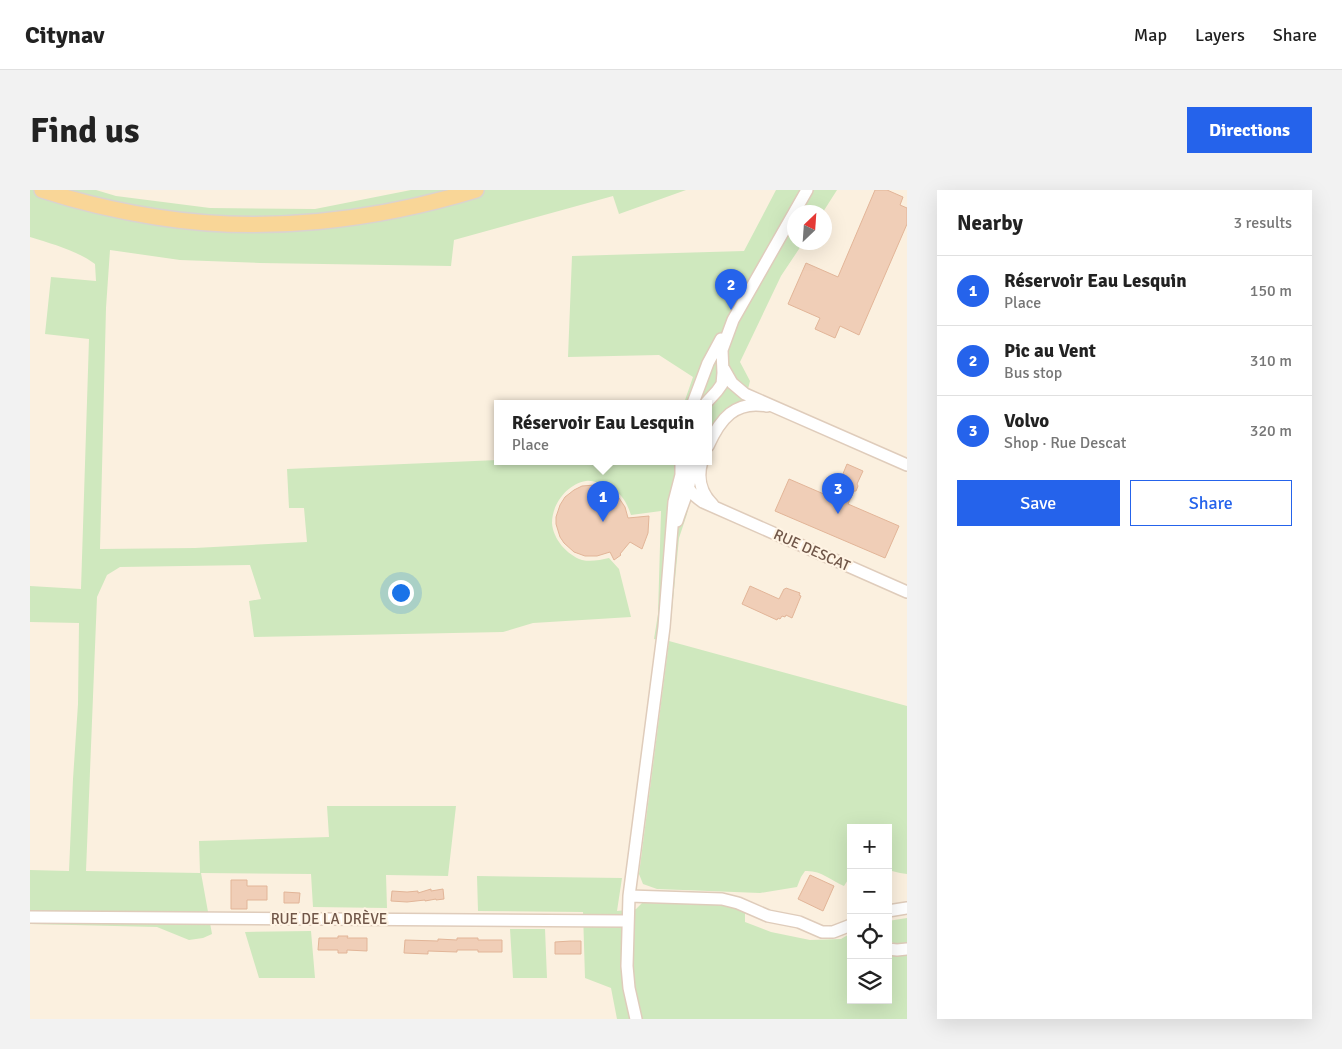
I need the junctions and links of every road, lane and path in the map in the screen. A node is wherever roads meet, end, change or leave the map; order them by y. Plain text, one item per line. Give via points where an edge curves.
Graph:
1 (43, 190) edge
2 (476, 190) edge
3 (807, 190) edge
4 (733, 320) junction
5 (727, 381) junction
6 (700, 384) junction
7 (694, 400) edge
8 (709, 400) edge
9 (778, 408) junction
10 (712, 438) edge
11 (681, 465) edge
12 (691, 465) edge
13 (701, 465) edge
14 (907, 465) edge
15 (688, 488) junction
16 (717, 509) junction
17 (676, 512) junction
18 (907, 592) edge
19 (629, 896) junction
20 (907, 908) edge
21 (892, 910) edge
22 (30, 917) edge
23 (627, 921) junction
24 (847, 926) edge
25 (892, 949) edge
26 (907, 950) edge
27 (636, 1019) edge

1 - 2 main road via 104,207 158,217 254,224 322,222 356,217
3 - 4 street
4 - 5 street via 722,354
4 - 6 street via 708,363
5 - 6 street via 709,379
5 - 8 street
5 - 9 street via 745,394
6 - 7 street
9 - 10 street via 756,405 735,410 726,416
9 - 14 street
11 - 15 street
11 - 17 street
12 - 15 street
13 - 16 street via 701,486
15 - 16 street, RUE DESCAT via 700,500
15 - 17 street
16 - 18 street, RUE DESCAT
17 - 19 street
19 - 23 street
19 - 24 street via 722,899 822,932
20 - 21 street
22 - 23 street, RUE DE LA DRÈVE
23 - 27 street via 627,976
25 - 26 street

